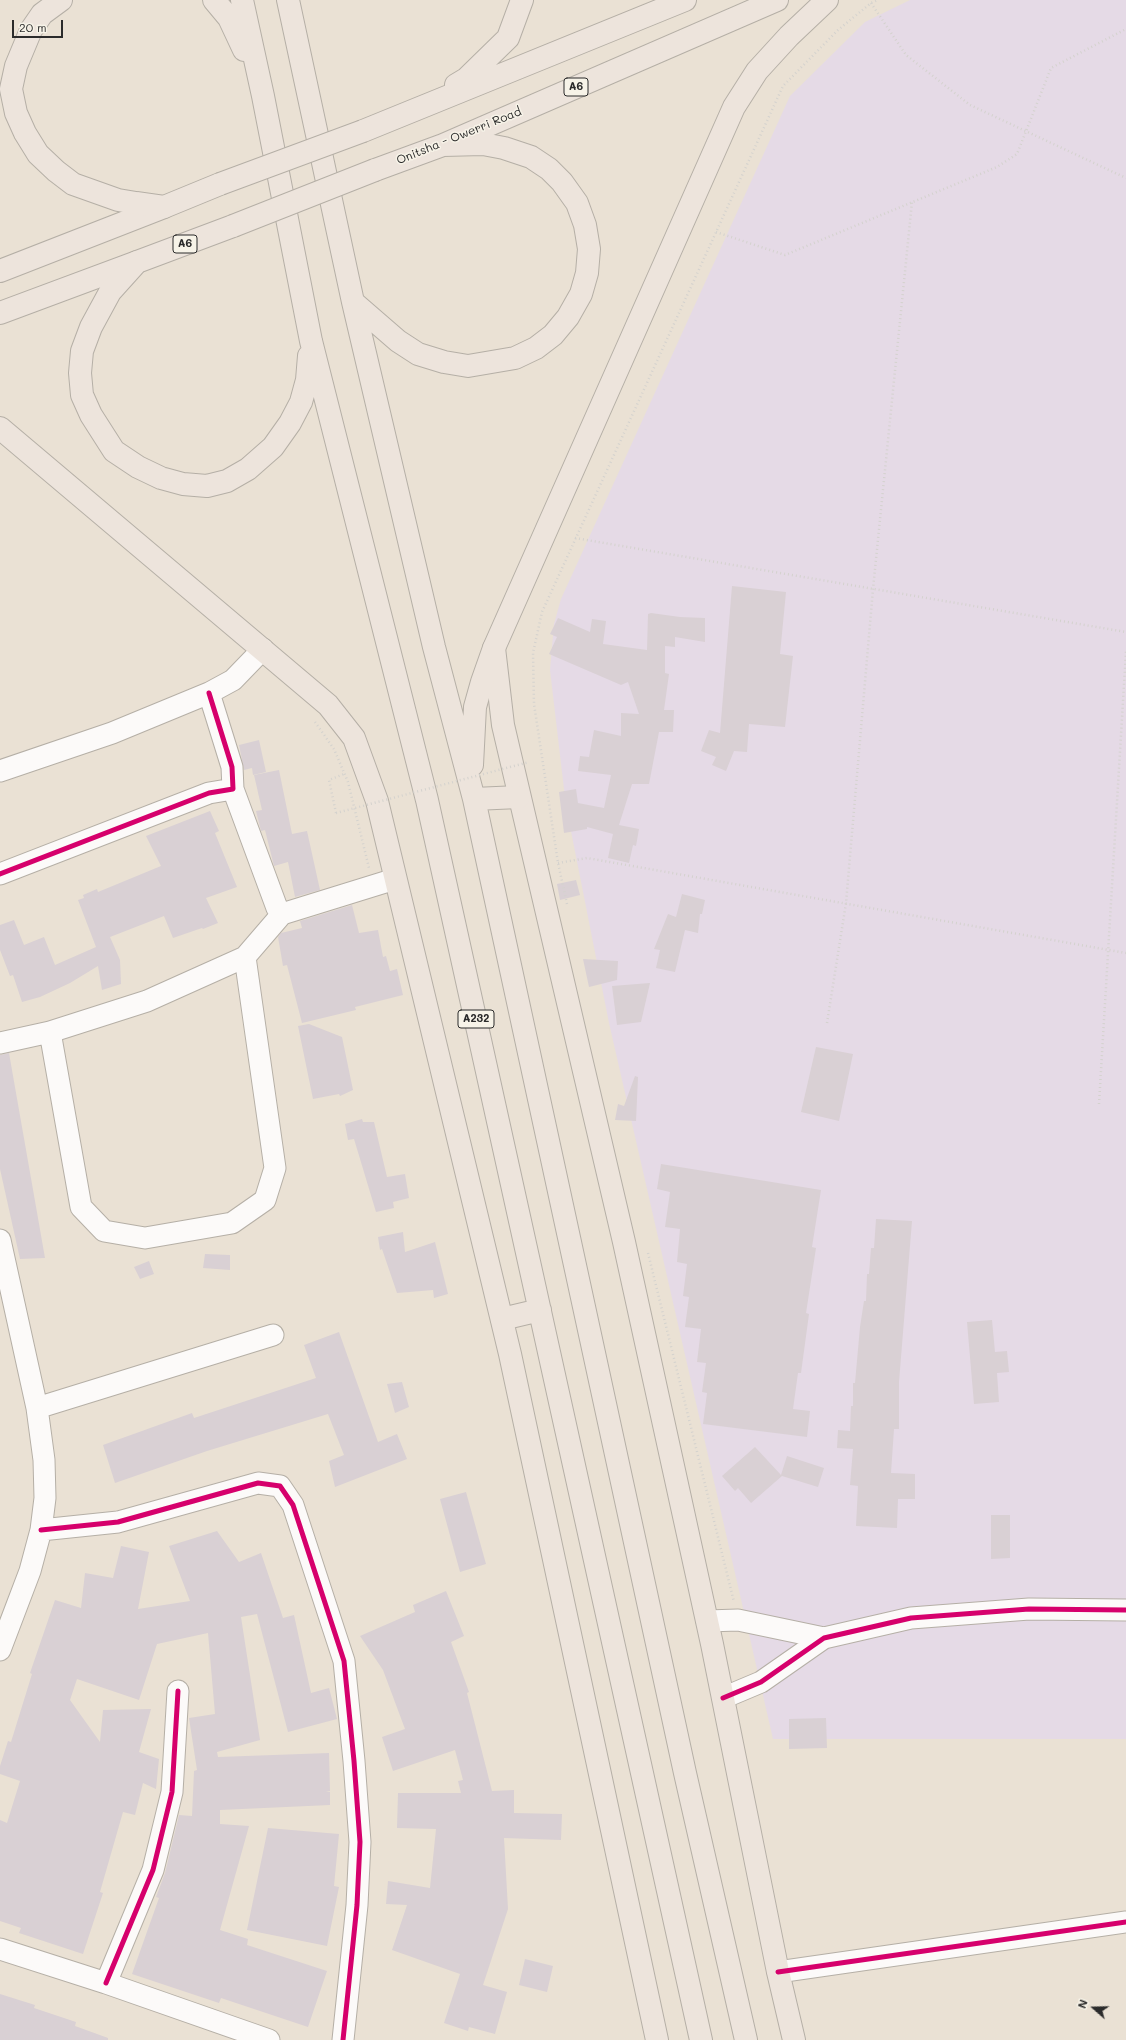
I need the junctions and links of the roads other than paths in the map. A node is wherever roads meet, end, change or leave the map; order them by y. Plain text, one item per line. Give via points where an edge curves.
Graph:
1 (61, 0) edge
2 (214, 0) edge
3 (242, 0) edge
4 (288, 0) edge
5 (522, 0) edge
6 (685, 0) edge
7 (776, 0) edge
8 (827, 0) edge
9 (264, 96) junction
10 (432, 102) junction
11 (443, 145) junction
12 (164, 207) junction
13 (137, 262) junction
14 (0, 271) edge
15 (353, 302) junction
16 (0, 313) edge
17 (311, 341) junction
18 (0, 428) edge
19 (494, 648) junction
20 (263, 649) junction
21 (209, 693) junction
22 (0, 771) edge
23 (233, 789) junction
24 (472, 795) junction
25 (519, 797) junction
26 (0, 874) edge
27 (395, 879) junction
28 (282, 914) junction
29 (245, 957) junction
30 (50, 1032) junction
31 (0, 1043) edge
32 (0, 1240) edge
33 (540, 1310) junction
34 (502, 1319) junction
35 (273, 1335) dead end
36 (37, 1408) junction
37 (41, 1530) junction
38 (1126, 1610) edge
39 (707, 1620) junction
40 (824, 1638) junction
41 (0, 1650) edge
42 (178, 1691) dead end
43 (723, 1698) junction
44 (1126, 1922) edge
45 (0, 1950) edge
46 (778, 1972) junction
47 (106, 1983) junction
48 (269, 2040) edge
49 (343, 2040) edge
50 (657, 2040) edge
51 (702, 2040) edge
52 (746, 2040) edge
53 (794, 2040) edge

1 - 12 main road via 42,14 31,30 16,66 11,89 16,113 25,133 38,154 74,184 118,200
2 - 9 main road via 229,18
3 - 9 main road, A232
4 - 15 main road
5 - 10 main road via 508,38 466,79
6 - 10 main road
7 - 11 main road, Onitsha - Owerri Road / A6
8 - 19 main road via 757,71 734,107
9 - 17 main road, A232
10 - 12 main road, bridge
11 - 13 main road, Onitsha - Owerri Road / A6, bridge
11 - 15 main road via 483,144 504,148 531,157 562,182 577,203 585,225 588,248 587,273 581,294 553,335 536,348 515,358 468,366 418,354 398,341
12 - 14 main road
13 - 16 main road, Onitsha - Owerri Road
13 - 17 main road via 110,292 91,327 82,351 82,395 91,415 114,451 161,478 183,484 207,486 227,481 248,469 273,448 301,402 307,380
15 - 24 main road via 434,647
17 - 33 main road, A232 via 427,800
18 - 20 main road
19 - 24 main road via 475,707
19 - 25 main road via 503,725
20 - 21 street via 233,680
20 - 27 main road via 328,705 354,738 376,802
21 - 22 street via 112,733
21 - 23 street via 232,767
23 - 26 street via 209,793
23 - 28 street
24 - 25 main road
24 - 52 main road via 685,1773
25 - 39 main road via 624,1242
27 - 28 street
27 - 34 main road
28 - 29 street
29 - 30 street via 147,1001
29 - 30 street via 276,1168 265,1200 232,1223 145,1238 104,1231 99,1226 81,1207
30 - 31 street
32 - 36 street
33 - 34 main road
33 - 51 main road, A232
34 - 50 main road
35 - 36 street
36 - 37 street via 44,1460 45,1498
37 - 41 street via 30,1571
37 - 49 street via 118,1522 258,1483 280,1486 293,1505 344,1661 354,1753 360,1842 357,1905
38 - 40 street via 1029,1609 911,1618
39 - 40 street via 738,1620
39 - 43 main road
40 - 43 street via 761,1682
42 - 47 street via 172,1792 153,1870
43 - 46 main road
44 - 46 street
45 - 47 street
46 - 53 main road
47 - 48 street

